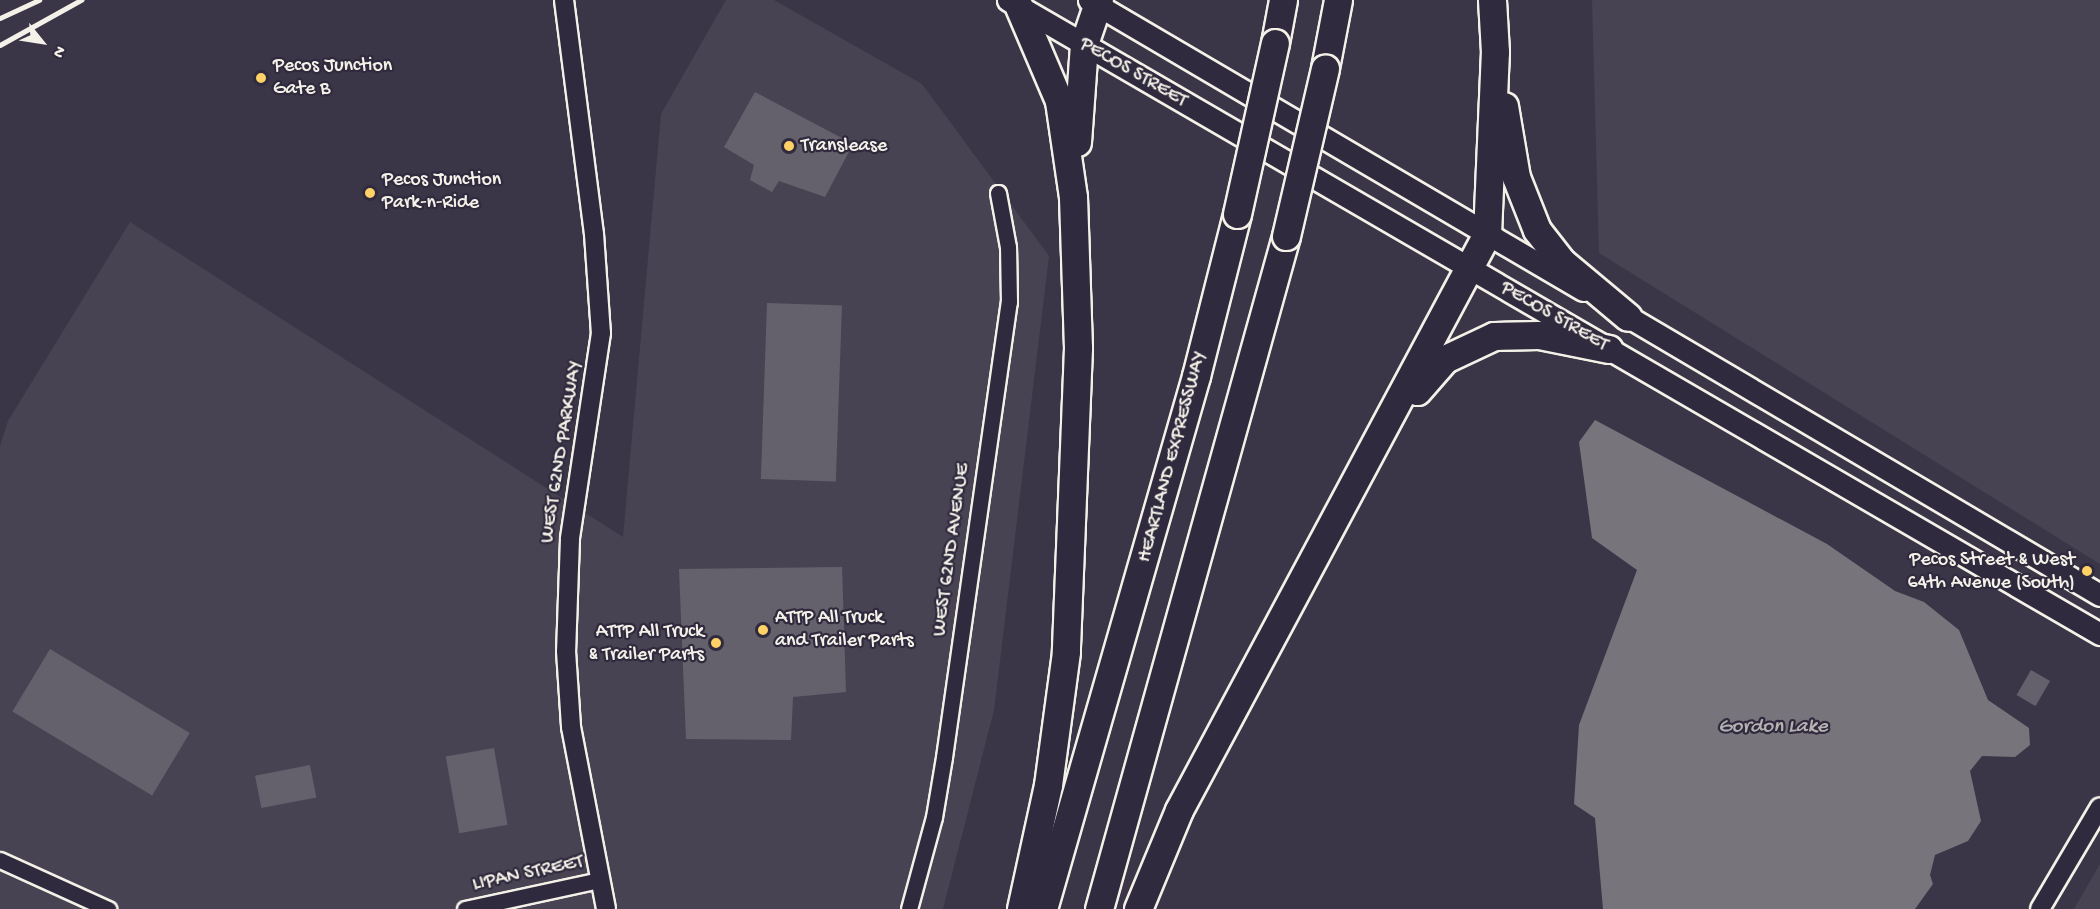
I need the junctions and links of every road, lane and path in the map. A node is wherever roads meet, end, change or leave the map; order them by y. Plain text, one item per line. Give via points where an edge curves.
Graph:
1 (564, 0) edge
2 (1283, 0) edge
3 (1338, 0) edge
4 (1492, 0) edge
5 (1095, 2) edge
6 (1014, 3) edge
7 (1084, 44) junction
8 (1496, 52) junction
9 (998, 194) dead end
10 (1072, 197) junction
11 (1487, 234) junction
12 (1471, 269) junction
13 (1628, 317) junction
14 (1609, 349) junction
15 (1368, 454) junction
16 (2100, 595) edge
17 (2100, 634) edge
18 (2100, 807) edge
19 (0, 860) edge
20 (599, 880) junction
21 (108, 909) edge
22 (465, 909) edge
23 (606, 909) edge
24 (909, 909) edge
25 (1020, 909) edge
26 (1043, 909) edge
27 (1099, 909) edge
28 (1138, 909) edge
29 (2040, 909) edge

1 - 20 street, WEST 62ND PARKWAY via 600,292 599,368 570,539 566,651 572,727
2 - 26 highway, HEARTLAND EXPRESSWAY, bridge via 1237,214 1196,376
3 - 27 highway, bridge via 1286,236
4 - 8 highway
5 - 7 highway
5 - 11 main road, PECOS STREET
6 - 7 main road, PECOS STREET
6 - 10 highway via 1059,101
7 - 10 highway
7 - 12 main road, PECOS STREET
8 - 11 highway
8 - 13 highway via 1516,177 1529,216 1561,261
9 - 24 street, WEST 62ND AVENUE via 1008,247 1009,302 934,817
10 - 25 highway via 1078,348 1066,652 1048,785
11 - 12 highway
11 - 13 main road, PECOS STREET
12 - 14 main road, PECOS STREET
12 - 15 highway
13 - 16 main road, PECOS STREET
14 - 15 highway via 1515,333 1472,343 1428,376
14 - 17 main road, PECOS STREET
15 - 28 highway via 1179,810
18 - 29 street
19 - 21 street
20 - 22 street, LIPAN STREET
20 - 23 street, WEST 62ND PARKWAY

